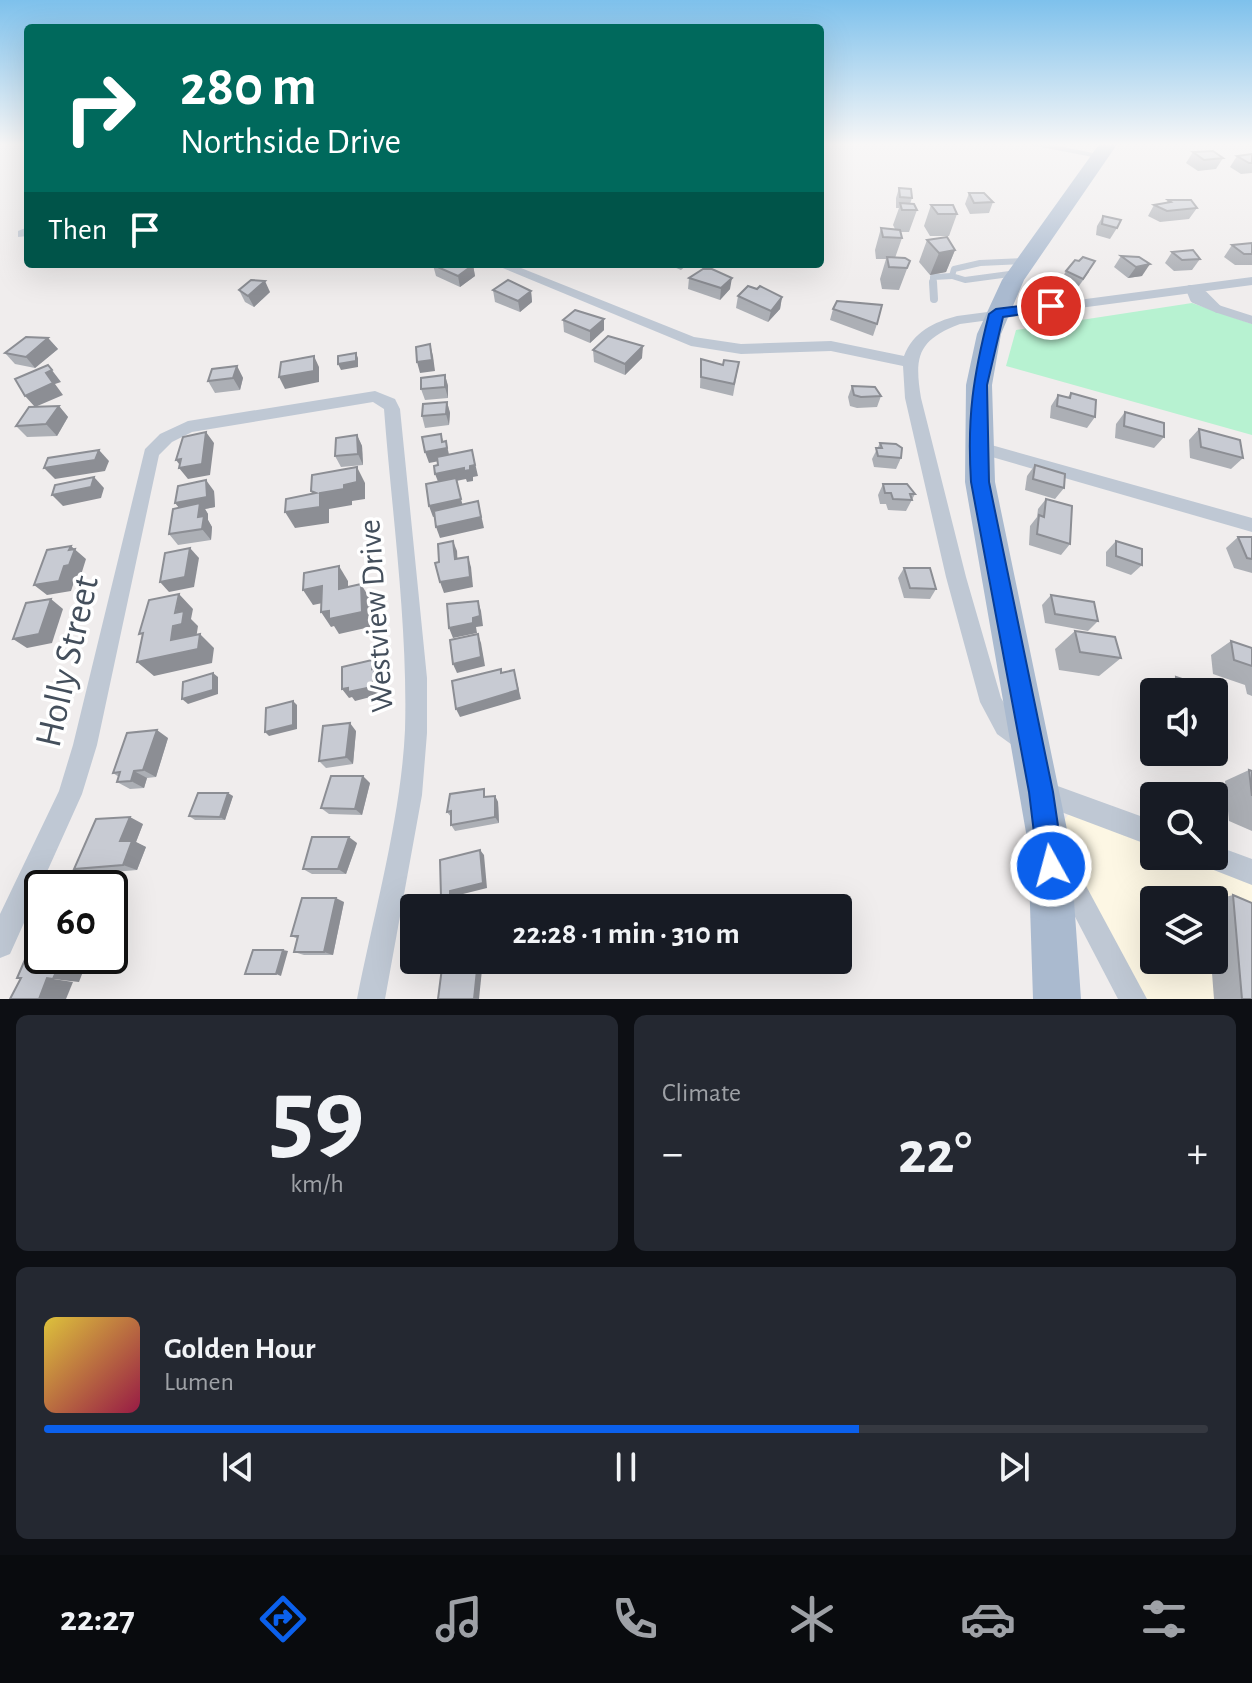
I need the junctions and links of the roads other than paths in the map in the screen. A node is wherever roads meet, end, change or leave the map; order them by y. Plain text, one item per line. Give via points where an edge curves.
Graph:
1 (1077, 190) edge
2 (1021, 267) junction
3 (509, 268) edge
4 (952, 276) junction
5 (1252, 281) edge
6 (1190, 289) junction
7 (934, 299) dead end
8 (996, 314) junction
9 (1252, 320) edge
10 (909, 362) junction
11 (214, 422) joint
12 (977, 447) junction
13 (1252, 525) edge
14 (1032, 746) junction
15 (1041, 792) junction
16 (1140, 829) edge
17 (1049, 844) junction
18 (1228, 863) edge
19 (1252, 872) edge
20 (0, 944) edge
21 (371, 999) edge
22 (1057, 999) edge
23 (1133, 999) edge

1 - 2 main road
2 - 4 lane via 965,280
2 - 4 lane via 980,263 954,269
2 - 8 main road
3 - 10 street via 691,341 741,349 831,346
4 - 7 lane via 933,277
5 - 6 street
6 - 8 street
6 - 9 lane via 1194,299
8 - 10 street via 928,331
8 - 12 main road via 979,385
10 - 14 street via 956,577 991,702 1005,726
11 - 20 street, Holly Street via 176,432 148,460 81,758 48,848
11 - 21 street, Westview Drive via 365,396 383,399 392,409 416,678 416,733
12 - 13 street
12 - 14 main road
14 - 15 main road
15 - 16 street
15 - 17 main road
17 - 22 main road
17 - 23 street
18 - 19 street

